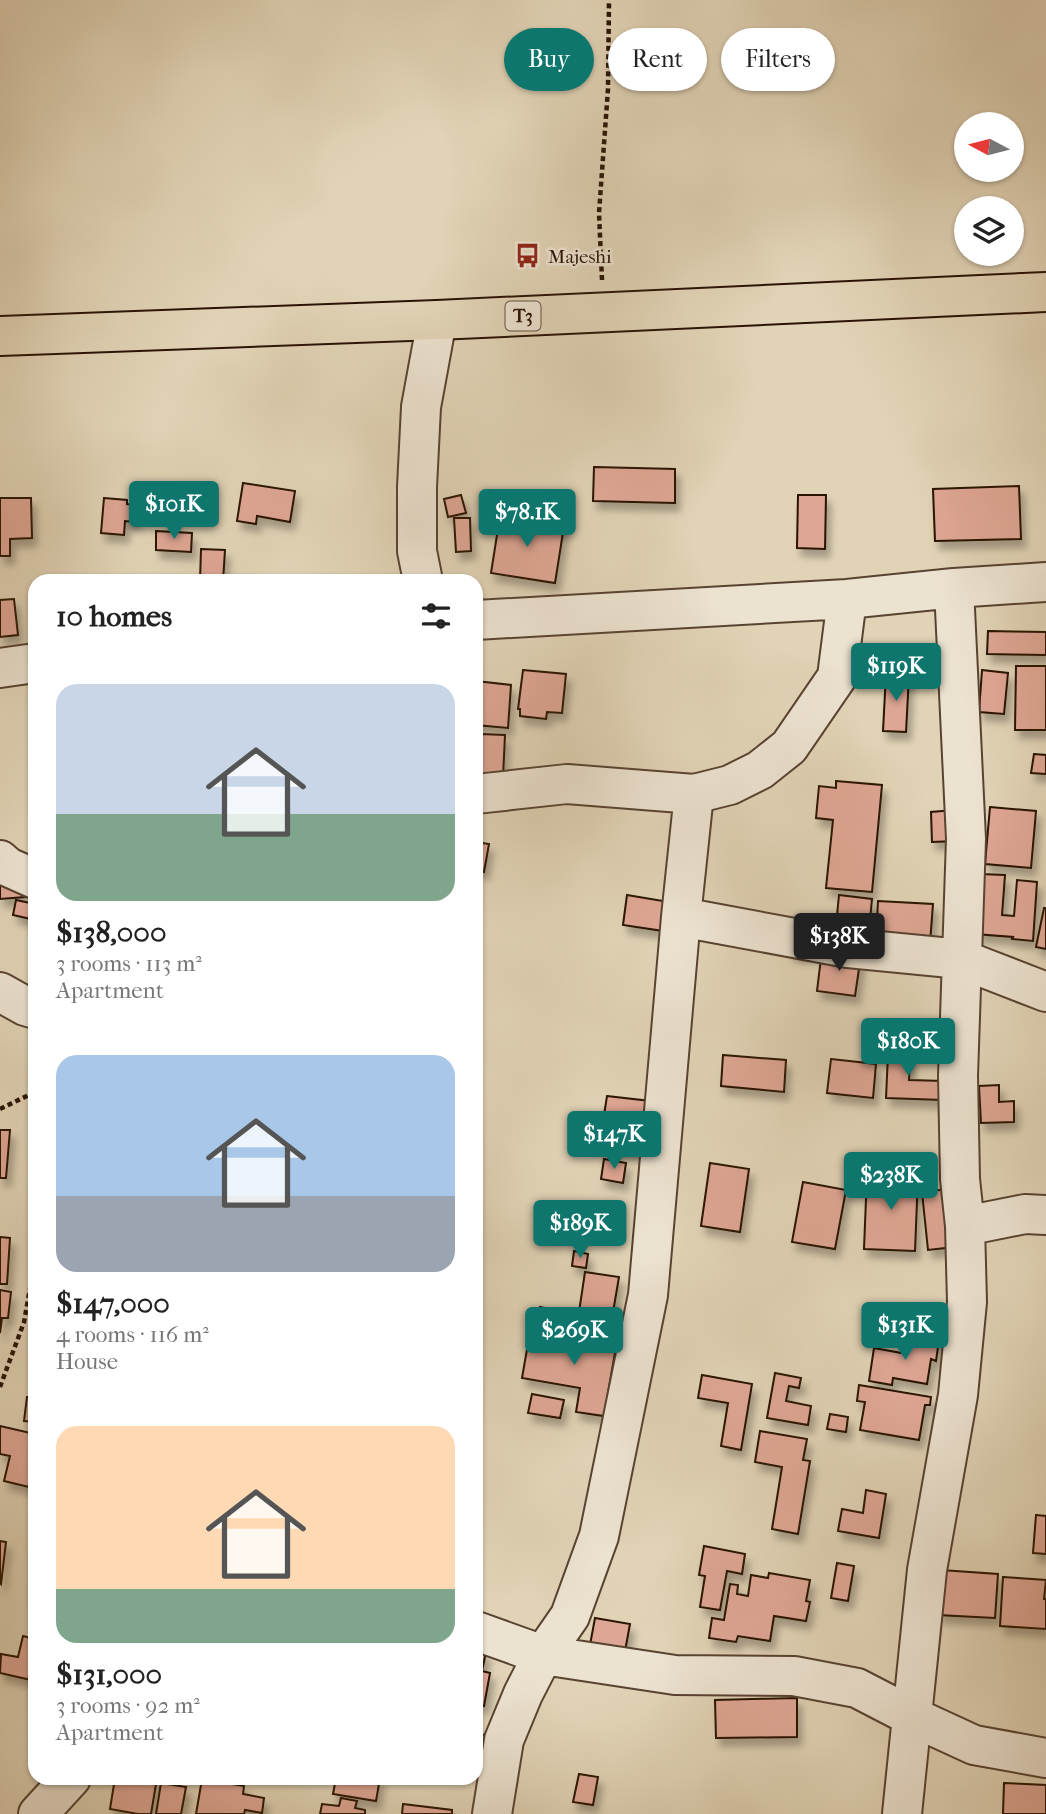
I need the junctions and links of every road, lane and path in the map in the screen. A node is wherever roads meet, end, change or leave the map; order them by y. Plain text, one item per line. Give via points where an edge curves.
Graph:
1 (608, 0) edge
2 (1046, 292) edge
3 (603, 312) junction
4 (437, 320) junction
5 (0, 336) edge
6 (422, 574) edge
7 (1046, 582) edge
8 (954, 588) junction
9 (847, 599) junction
10 (483, 620) edge
11 (28, 664) edge
12 (0, 668) edge
13 (483, 793) edge
14 (694, 794) junction
15 (0, 860) edge
16 (28, 876) edge
17 (681, 917) junction
18 (961, 959) junction
19 (0, 992) edge
20 (1046, 992) edge
21 (28, 1007) edge
22 (28, 1095) edge
23 (0, 1109) edge
24 (1046, 1215) edge
25 (965, 1226) junction
26 (28, 1300) edge
27 (0, 1387) edge
28 (483, 1634) edge
29 (543, 1655) junction
30 (911, 1716) junction
31 (1046, 1758) edge
32 (65, 1785) edge
33 (38, 1814) edge
34 (492, 1814) edge
35 (902, 1814) edge

1 - 3 path via 608,89 599,212
2 - 3 highway, T3
3 - 4 highway, T3
4 - 5 highway, T3
4 - 6 street via 421,407 417,551
7 - 8 street
8 - 9 street
8 - 18 street via 966,839
9 - 10 street
9 - 14 street via 837,677 789,747 760,770 730,785
11 - 12 street
13 - 14 street via 567,784
14 - 17 street
15 - 16 street
17 - 18 street via 848,948
17 - 29 street via 648,1295 599,1536 570,1616
18 - 20 street
18 - 25 street via 957,1076
19 - 21 street
22 - 23 path
24 - 25 street via 1025,1214
25 - 30 street via 967,1302 958,1395 927,1570
26 - 27 path
28 - 29 street
29 - 30 street via 675,1675 794,1676 857,1688
29 - 34 street via 504,1740
30 - 31 street via 974,1745
30 - 35 street
32 - 33 street

